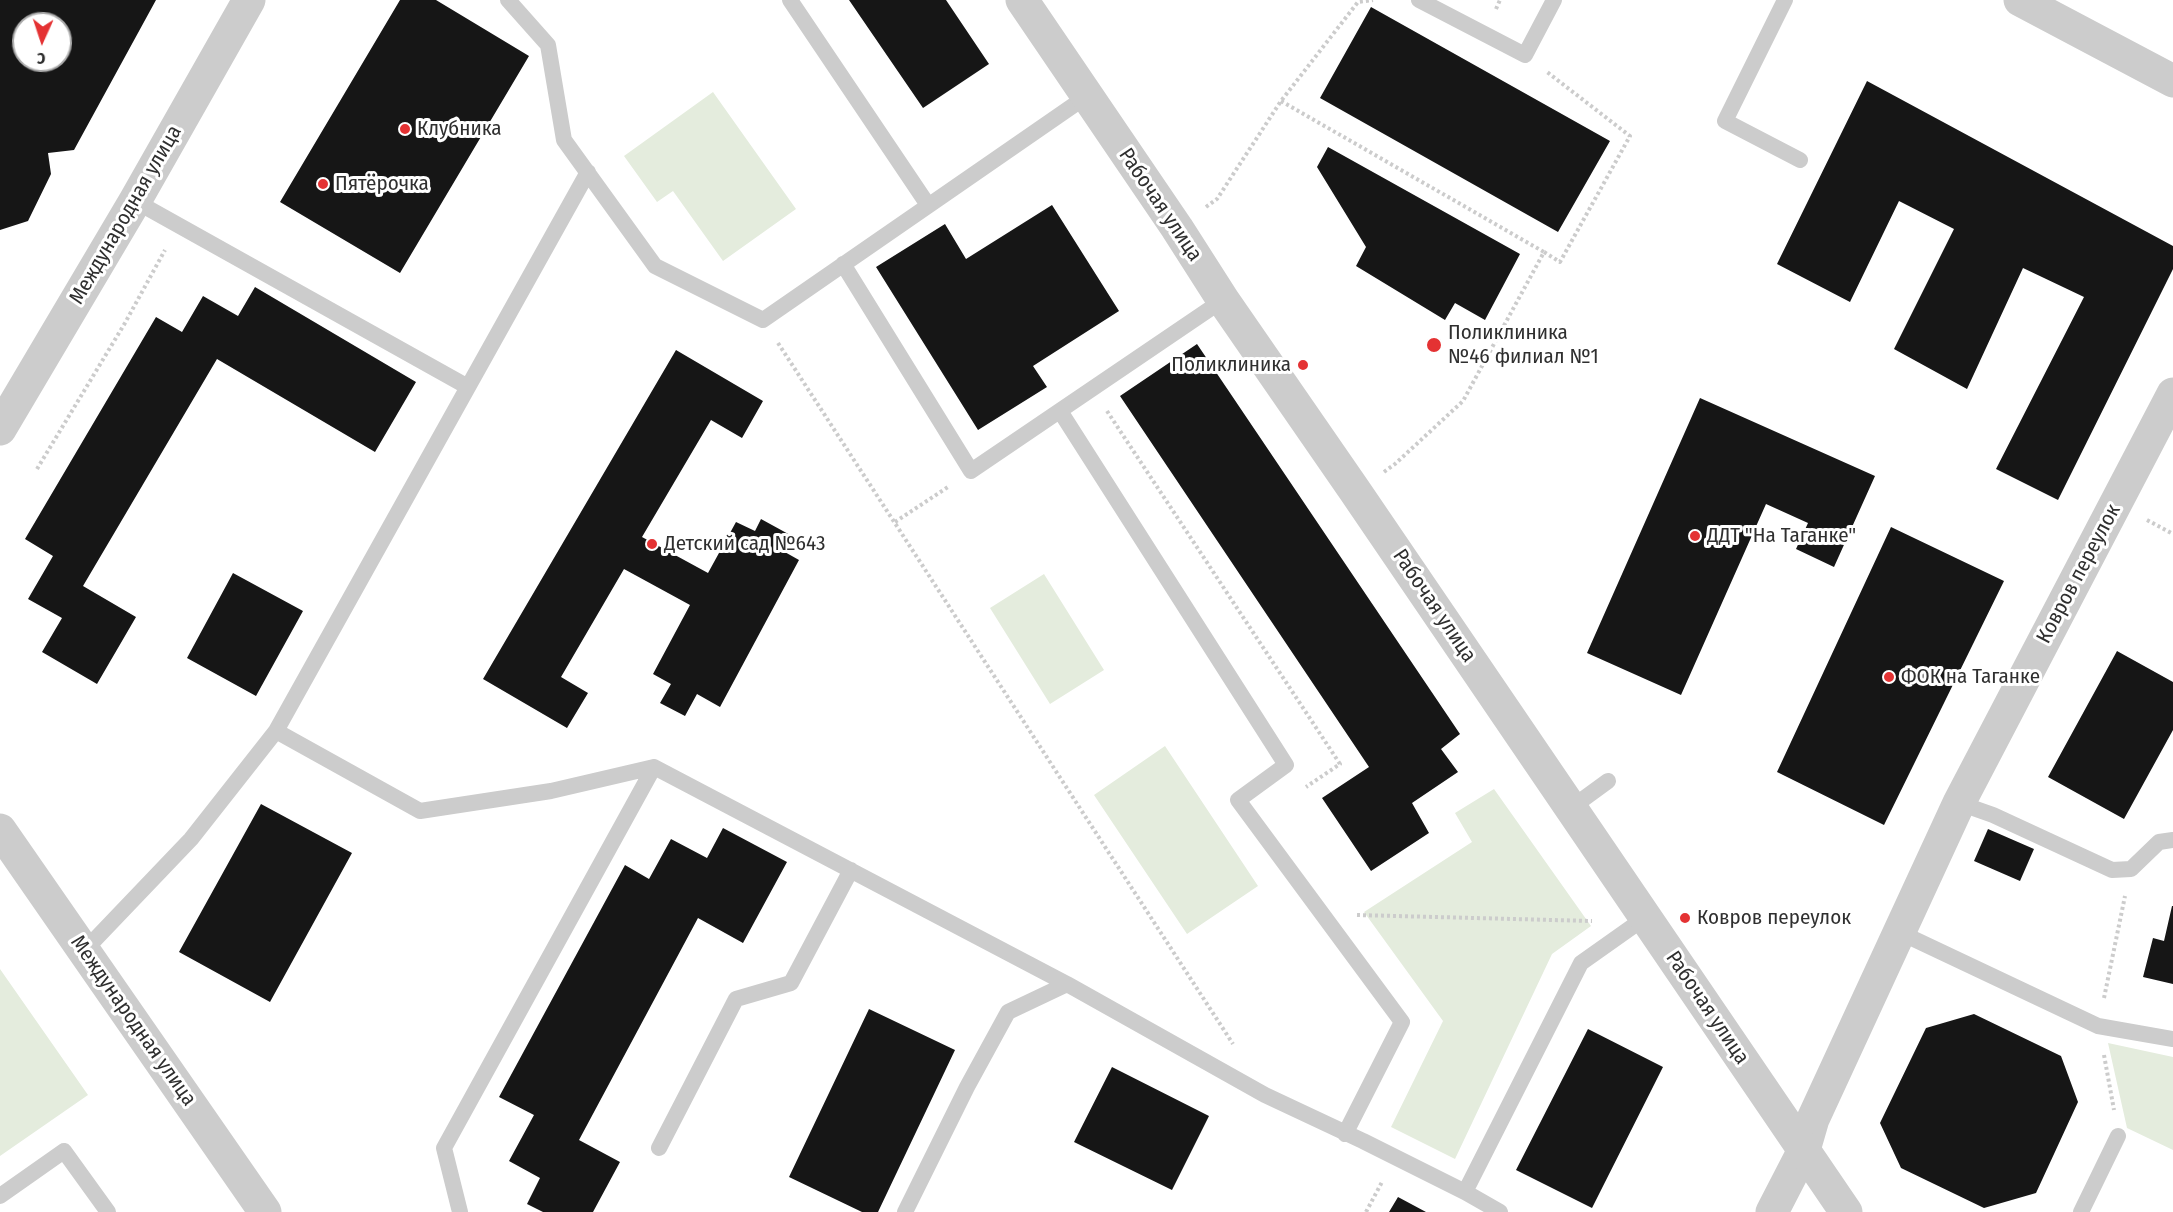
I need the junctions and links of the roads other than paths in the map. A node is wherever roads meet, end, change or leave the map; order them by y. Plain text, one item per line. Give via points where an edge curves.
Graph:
1 (249, 0) edge
2 (508, 0) edge
3 (790, 0) edge
4 (1022, 0) edge
5 (1419, 0) edge
6 (1554, 0) edge
7 (1785, 0) edge
8 (2020, 0) edge
9 (2173, 81) edge
10 (1087, 96) junction
11 (1800, 160) dead end
12 (588, 172) junction
13 (135, 201) junction
14 (928, 205) junction
15 (843, 264) junction
16 (1222, 300) junction
17 (468, 387) junction
18 (2173, 394) edge
19 (1060, 411) junction
20 (0, 429) edge
21 (276, 731) junction
22 (654, 767) junction
23 (1608, 781) dead end
24 (1959, 803) junction
25 (1571, 808) junction
26 (0, 830) edge
27 (2173, 840) edge
28 (850, 870) junction
29 (1646, 917) junction
30 (1899, 932) junction
31 (84, 951) junction
32 (1067, 984) junction
33 (2173, 1039) edge
34 (1345, 1134) junction
35 (2118, 1136) road end
36 (659, 1148) dead end
37 (1804, 1150) junction
38 (1465, 1192) junction
39 (0, 1196) edge
40 (108, 1212) edge
41 (265, 1212) edge
42 (460, 1212) edge
43 (905, 1212) edge
44 (1500, 1212) edge
45 (1772, 1212) edge
46 (1846, 1212) edge
47 (2080, 1212) edge

1 - 13 street, Международная улица
2 - 12 lane via 548,45 564,140
3 - 14 lane
4 - 10 street, Рабочая улица
5 - 6 lane via 1525,55
7 - 11 lane via 1725,121
8 - 9 street
10 - 14 lane
10 - 16 street, Рабочая улица
12 - 15 lane via 655,266 763,320
12 - 17 lane
13 - 17 lane
13 - 20 street, Международная улица
14 - 15 lane
15 - 19 lane via 971,471
16 - 19 lane
16 - 25 street, Рабочая улица
17 - 21 lane
18 - 24 street, Ковров переулок
19 - 34 lane via 1286,765 1238,800 1402,1022
21 - 22 lane via 420,811 550,791
21 - 31 lane via 191,839
22 - 28 lane
22 - 42 lane via 444,1148
23 - 25 lane
24 - 27 lane via 2112,870 2131,869 2159,842
24 - 30 street, Ковров переулок
25 - 29 street, Рабочая улица
26 - 31 street, Международная улица
28 - 32 lane
28 - 36 lane via 791,983 736,999
29 - 37 street, Рабочая улица
29 - 38 lane via 1581,963
30 - 33 lane via 2098,1026
30 - 37 street, Ковров переулок via 1813,1119
31 - 41 street, Международная улица
32 - 34 lane via 1265,1095
32 - 43 lane via 1008,1012
34 - 38 lane
35 - 47 lane
37 - 45 street, Ковров переулок
37 - 46 street, Рабочая улица
38 - 44 lane
39 - 40 lane via 64,1151

